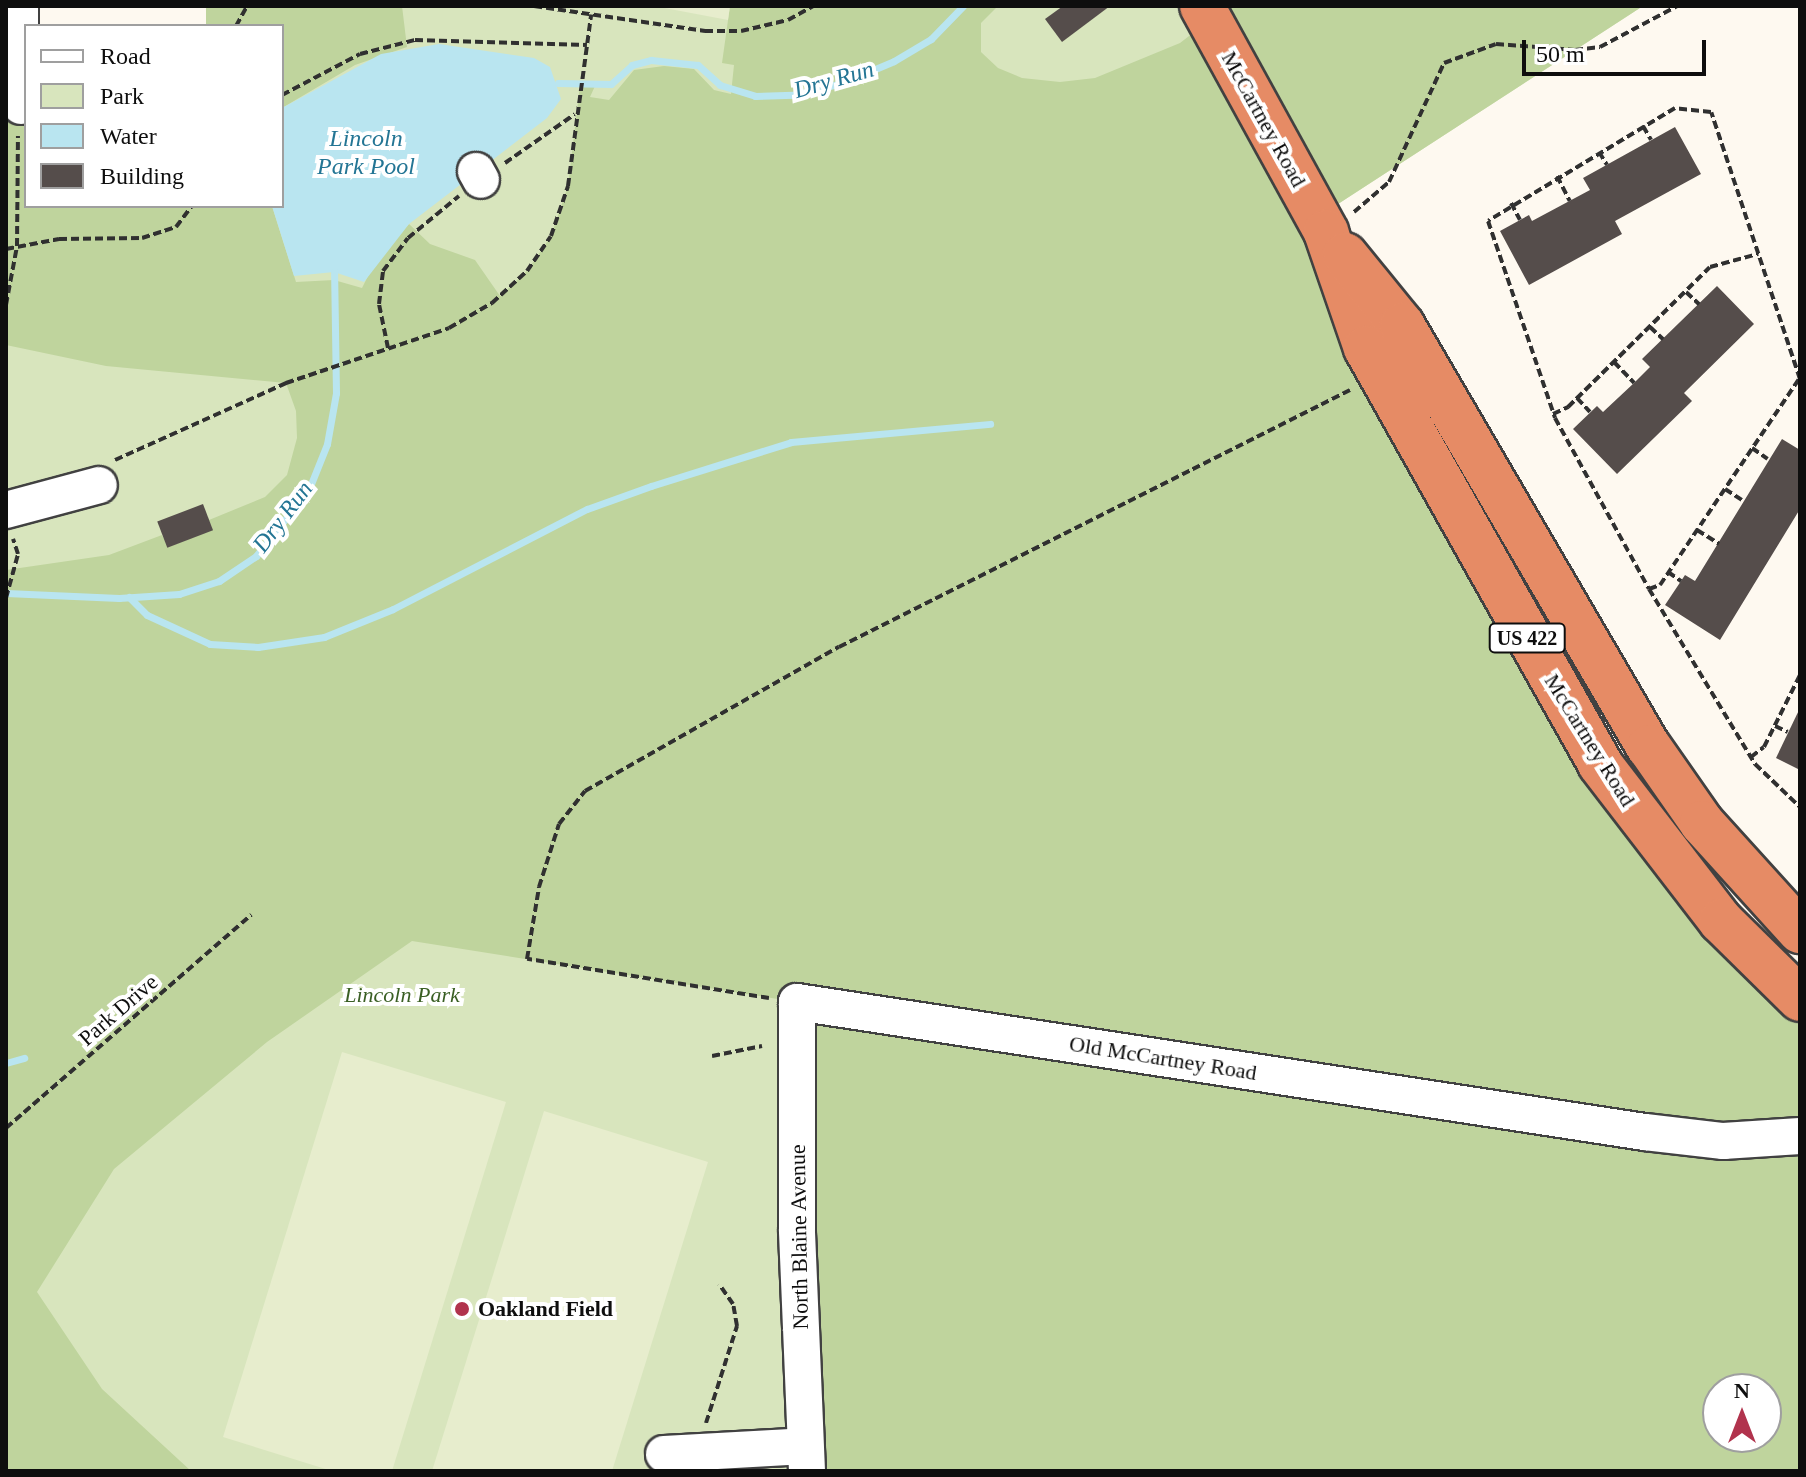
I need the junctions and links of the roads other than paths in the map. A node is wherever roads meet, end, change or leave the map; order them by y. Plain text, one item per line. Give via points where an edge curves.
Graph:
1 (20, 6) edge
2 (1202, 6) edge
3 (21, 106) road end
4 (1320, 222) junction
5 (99, 485) road end
6 (6, 510) edge
7 (1800, 931) edge
8 (1800, 999) edge
9 (797, 1002) joint
10 (1800, 1136) edge
11 (680, 1453) road end
12 (806, 1458) edge

1 - 3 street
2 - 4 highway, McCartney Road / US 422
4 - 7 highway, McCartney Road / US 422 via 1402,325 1649,747 1702,823
4 - 8 highway, McCartney Road / US 422 via 1381,374 1600,764 1721,921
5 - 6 street
9 - 10 street, Old McCartney Road via 1645,1132 1723,1141
9 - 12 street, North Blaine Avenue
11 - 12 street

